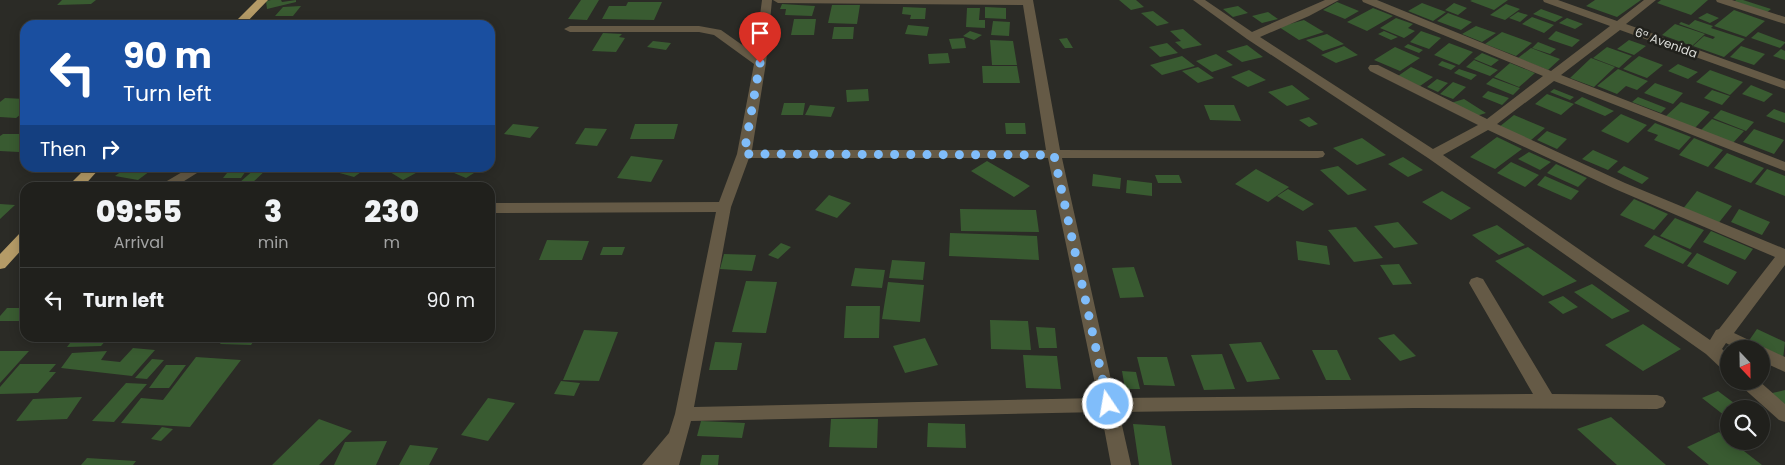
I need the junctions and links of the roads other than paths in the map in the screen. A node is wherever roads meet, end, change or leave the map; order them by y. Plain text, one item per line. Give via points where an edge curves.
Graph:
1 (263, 0) edge
2 (767, 0) edge
3 (778, 0) edge
4 (1198, 0) edge
5 (1334, 0) edge
6 (1367, 0) edge
7 (1548, 0) edge
8 (1651, 0) edge
9 (1721, 0) edge
10 (1028, 1) edge
11 (243, 20) edge
12 (1785, 21) edge
13 (1618, 25) junction
14 (570, 29) dead end
15 (1251, 37) junction
16 (760, 63) junction
17 (1374, 68) dead end
18 (1553, 76) junction
19 (1785, 85) edge
20 (1488, 125) junction
21 (744, 154) junction
22 (1318, 154) dead end
23 (1054, 155) junction
24 (1433, 155) junction
25 (1785, 167) edge
26 (89, 172) edge
27 (191, 172) edge
28 (79, 182) edge
29 (173, 182) edge
30 (724, 207) junction
31 (495, 208) edge
32 (20, 243) edge
33 (1785, 255) edge
34 (0, 264) edge
35 (1477, 283) dead end
36 (1722, 334) junction
37 (1734, 340) edge
38 (1712, 350) junction
39 (1720, 357) edge
40 (1770, 358) edge
41 (1785, 365) edge
42 (1757, 390) edge
43 (1546, 400) junction
44 (1657, 402) dead end
45 (1108, 404) junction
46 (684, 414) junction
47 (1785, 415) edge
48 (676, 437) junction
49 (652, 465) edge
50 (670, 465) edge
51 (1121, 465) edge

1 - 11 highway
2 - 16 street
3 - 10 street
4 - 15 street
5 - 15 street
6 - 18 street
7 - 13 street, 6ª Avenida
8 - 13 street
9 - 12 street
10 - 23 street
13 - 18 street
13 - 19 street, 6ª Avenida
14 - 16 street via 699,29 717,32
15 - 24 street
16 - 21 street
17 - 20 street
18 - 20 street
18 - 25 street
20 - 24 street
20 - 33 street via 1620,186
21 - 23 street
21 - 30 street
22 - 23 street
23 - 45 street
24 - 38 street
26 - 28 highway
27 - 29 street
30 - 31 street
30 - 46 street
32 - 34 highway
33 - 36 street
35 - 43 street
36 - 37 street
36 - 38 street
38 - 39 street
40 - 41 street
42 - 47 street
43 - 44 street
43 - 45 street
45 - 46 street
45 - 51 street
46 - 48 street
48 - 49 street
48 - 50 street

